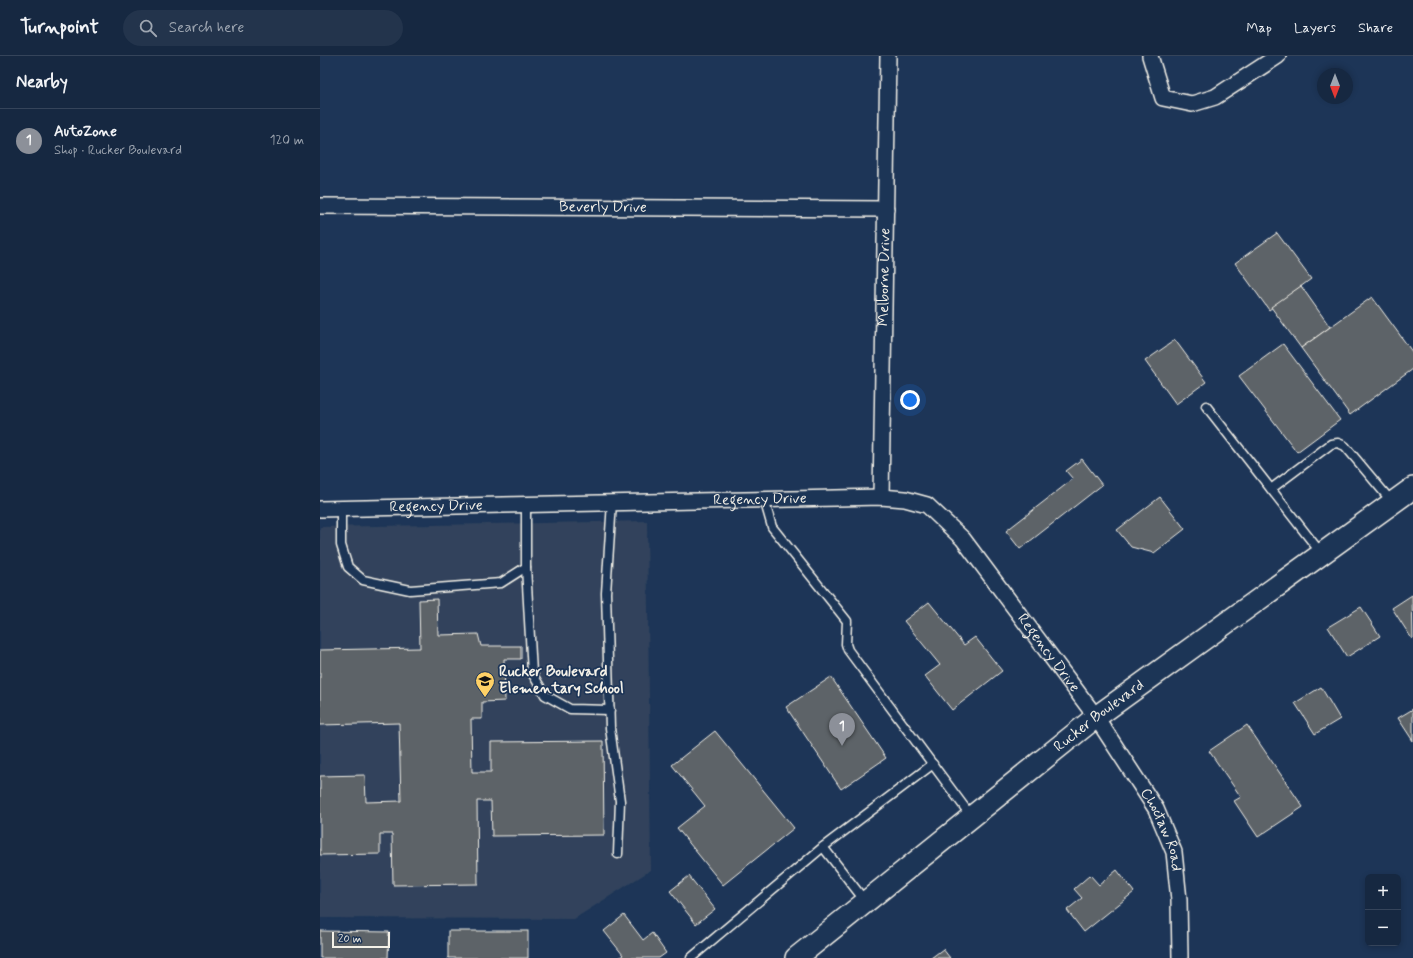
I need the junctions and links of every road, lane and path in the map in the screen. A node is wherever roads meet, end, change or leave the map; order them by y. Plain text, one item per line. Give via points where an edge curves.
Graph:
1 (888, 56) edge
2 (1150, 56) edge
3 (1278, 56) edge
4 (320, 206) edge
5 (886, 209) junction
6 (1206, 406) dead end
7 (1413, 488) edge
8 (1271, 489) junction
9 (881, 497) junction
10 (764, 499) junction
11 (612, 502) junction
12 (1393, 503) junction
13 (526, 505) junction
14 (320, 509) edge
15 (340, 509) junction
16 (1322, 554) junction
17 (526, 567) junction
18 (610, 710) junction
19 (1096, 717) junction
20 (933, 764) junction
21 (972, 817) junction
22 (823, 847) junction
23 (618, 854) dead end
24 (866, 902) junction
25 (691, 958) edge
26 (796, 958) edge
27 (1180, 958) edge

1 - 5 street, Melborne Drive
2 - 3 street via 1163,98 1192,104 1215,97
4 - 5 street, Beverly Drive
5 - 9 street, Melborne Drive
6 - 8 lane
7 - 12 main road, Rucker Boulevard
8 - 12 lane via 1331,444 1338,443 1345,446
8 - 16 lane
9 - 10 street, Regency Drive
9 - 19 street, Regency Drive via 905,499 927,505 944,519 963,539
10 - 11 street, Regency Drive
10 - 20 lane via 772,527 847,621 848,650
11 - 13 street, Regency Drive
11 - 18 lane via 606,593
12 - 16 main road, Rucker Boulevard
13 - 15 street, Regency Drive
13 - 17 lane
14 - 15 street, Regency Drive
15 - 17 lane via 340,545 348,567 363,580 410,590 501,583
16 - 19 main road, Rucker Boulevard
17 - 18 lane via 532,673 545,695 570,709
18 - 23 lane via 620,801
19 - 21 main road, Rucker Boulevard
19 - 27 street, Choctaw Road via 1156,809 1174,852 1179,900
20 - 21 lane
20 - 22 lane
21 - 24 main road, Rucker Boulevard
22 - 24 lane
22 - 25 lane
24 - 26 main road, Rucker Boulevard

